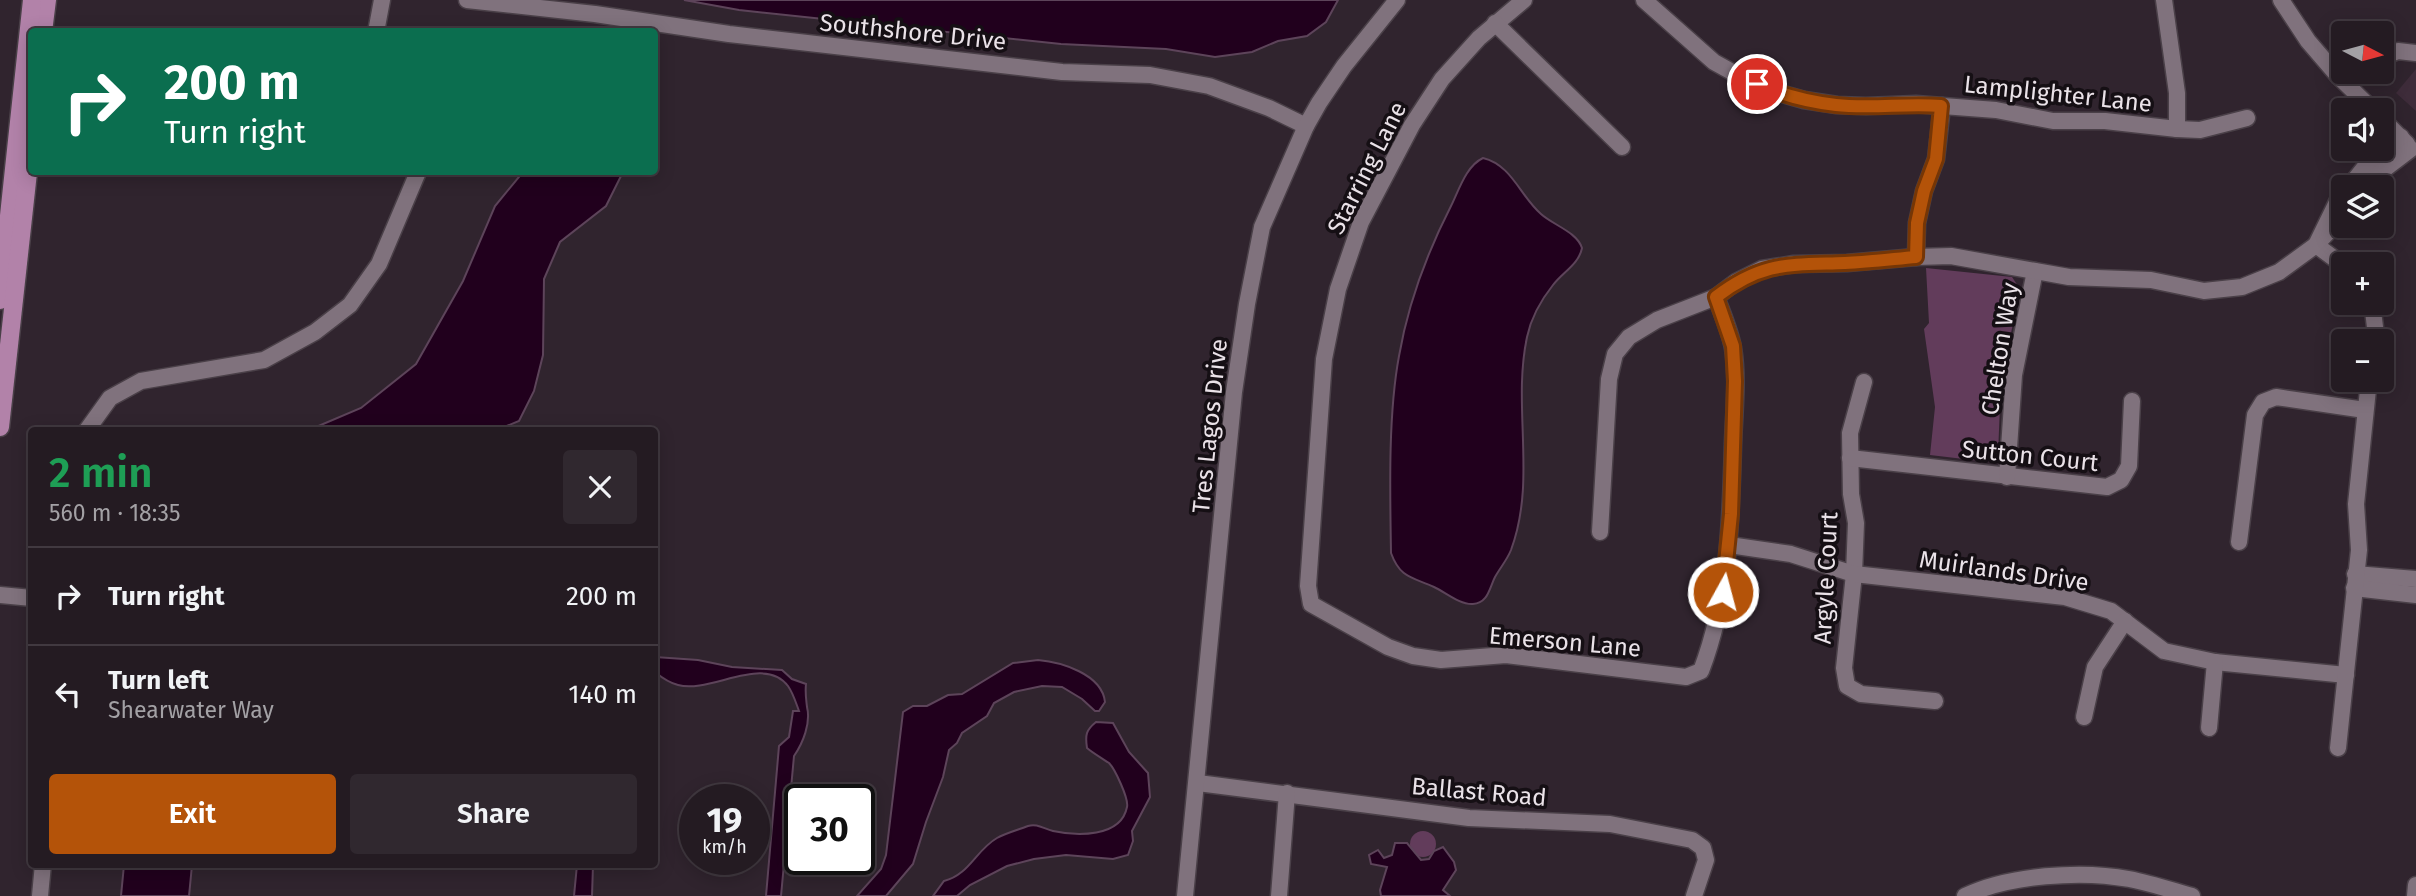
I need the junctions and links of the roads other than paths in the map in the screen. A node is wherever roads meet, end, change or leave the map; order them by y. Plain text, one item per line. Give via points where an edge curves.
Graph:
1 (32, 0) edge
2 (47, 0) edge
3 (382, 0) edge
4 (467, 0) edge
5 (1397, 0) edge
6 (1524, 0) edge
7 (1644, 0) edge
8 (2164, 0) edge
9 (2281, 0) edge
10 (589, 6) edge
11 (1495, 23) junction
12 (29, 28) edge
13 (44, 28) edge
14 (377, 28) edge
15 (28, 38) edge
16 (2394, 52) edge
17 (2416, 53) edge
18 (2360, 98) edge
19 (1941, 106) junction
20 (2247, 118) dead end
21 (1306, 126) junction
22 (2178, 129) junction
23 (2394, 131) edge
24 (1622, 147) dead end
25 (2409, 147) edge
26 (28, 162) edge
27 (417, 175) edge
28 (2358, 175) edge
29 (2376, 175) edge
30 (2331, 214) edge
31 (2331, 229) edge
32 (2316, 245) junction
33 (2331, 256) edge
34 (1916, 257) junction
35 (2035, 271) junction
36 (1716, 297) junction
37 (0, 300) edge
38 (4, 318) edge
39 (1864, 382) dead end
40 (2367, 392) edge
41 (2132, 401) dead end
42 (2365, 410) junction
43 (0, 427) edge
44 (89, 427) edge
45 (1850, 458) junction
46 (2007, 477) junction
47 (1600, 532) dead end
48 (2239, 542) dead end
49 (1728, 545) junction
50 (1854, 574) junction
51 (2354, 581) junction
52 (2410, 586) edge
53 (0, 594) edge
54 (28, 598) edge
55 (1311, 604) joint
56 (2125, 621) junction
57 (2216, 662) junction
58 (2346, 675) junction
59 (1935, 701) dead end
60 (2084, 717) dead end
61 (2209, 728) dead end
62 (2338, 748) dead end
63 (1198, 783) junction
64 (1287, 793) junction
65 (43, 868) edge
66 (2416, 886) edge
67 (40, 896) edge
68 (1185, 896) edge
69 (1279, 896) edge
70 (1694, 896) edge
71 (1965, 896) edge
72 (2192, 896) edge
73 (2415, 896) edge

1 - 12 main road
2 - 13 main road
3 - 14 street
4 - 10 street, Southshore Drive
5 - 21 street, Tres Lagos Drive via 1344,66
6 - 11 street, Starring Lane
7 - 19 street, Lamplighter Lane via 1714,62 1772,91 1837,105
8 - 22 street
9 - 18 street via 2308,41
10 - 21 street, Southshore Drive via 729,34 1062,72 1150,75 1209,86
11 - 24 street
11 - 55 street, Starring Lane via 1446,74 1412,125 1361,222 1338,289 1324,359 1308,586
15 - 37 main road
16 - 17 street
19 - 22 street, Lamplighter Lane via 2053,121
19 - 34 street via 1936,159 1917,223
20 - 22 street, Lamplighter Lane via 2200,130
21 - 63 street, Tres Lagos Drive via 1262,227 1247,304 1234,392
23 - 25 street
25 - 28 street
25 - 29 street
26 - 38 main road
27 - 44 street via 379,264 350,305 315,332 264,360 141,381 110,398
30 - 32 street
31 - 32 street
32 - 33 street
32 - 35 street via 2279,272 2242,287 2204,291 2151,280
34 - 35 street via 1951,256
34 - 36 street via 1762,269
35 - 46 street, Chelton Way via 2014,375
36 - 47 street via 1657,320 1629,337 1615,354 1609,379
36 - 49 street via 1733,346 1735,381
38 - 43 main road
39 - 45 street, Argyle Court via 1850,433
40 - 42 street
41 - 46 street, Sutton Court via 2129,466 2121,480 2107,487
42 - 48 street via 2276,397 2263,402 2255,415
42 - 51 street
45 - 46 street, Sutton Court
45 - 50 street, Argyle Court via 1856,523
49 - 50 street, Muirlands Drive via 1791,554
49 - 55 street, Emerson Lane via 1723,592 1708,653 1701,671 1686,677 1506,655 1441,660 1413,656
50 - 56 street, Muirlands Drive via 2065,597 2111,611
50 - 59 street, Argyle Court via 1844,668 1847,686 1861,694
51 - 52 street
51 - 58 street
53 - 54 street
56 - 57 street, Muirlands Drive via 2164,651
56 - 60 street via 2095,667
57 - 58 street, Muirlands Drive
57 - 61 street
58 - 62 street
63 - 64 street, Ballast Road
63 - 68 street, Tres Lagos Drive
64 - 69 street
64 - 70 street, Ballast Road via 1469,818 1610,824 1692,840 1703,848 1706,860
65 - 67 street
66 - 73 street
71 - 72 street via 2021,880 2080,875 2129,879

